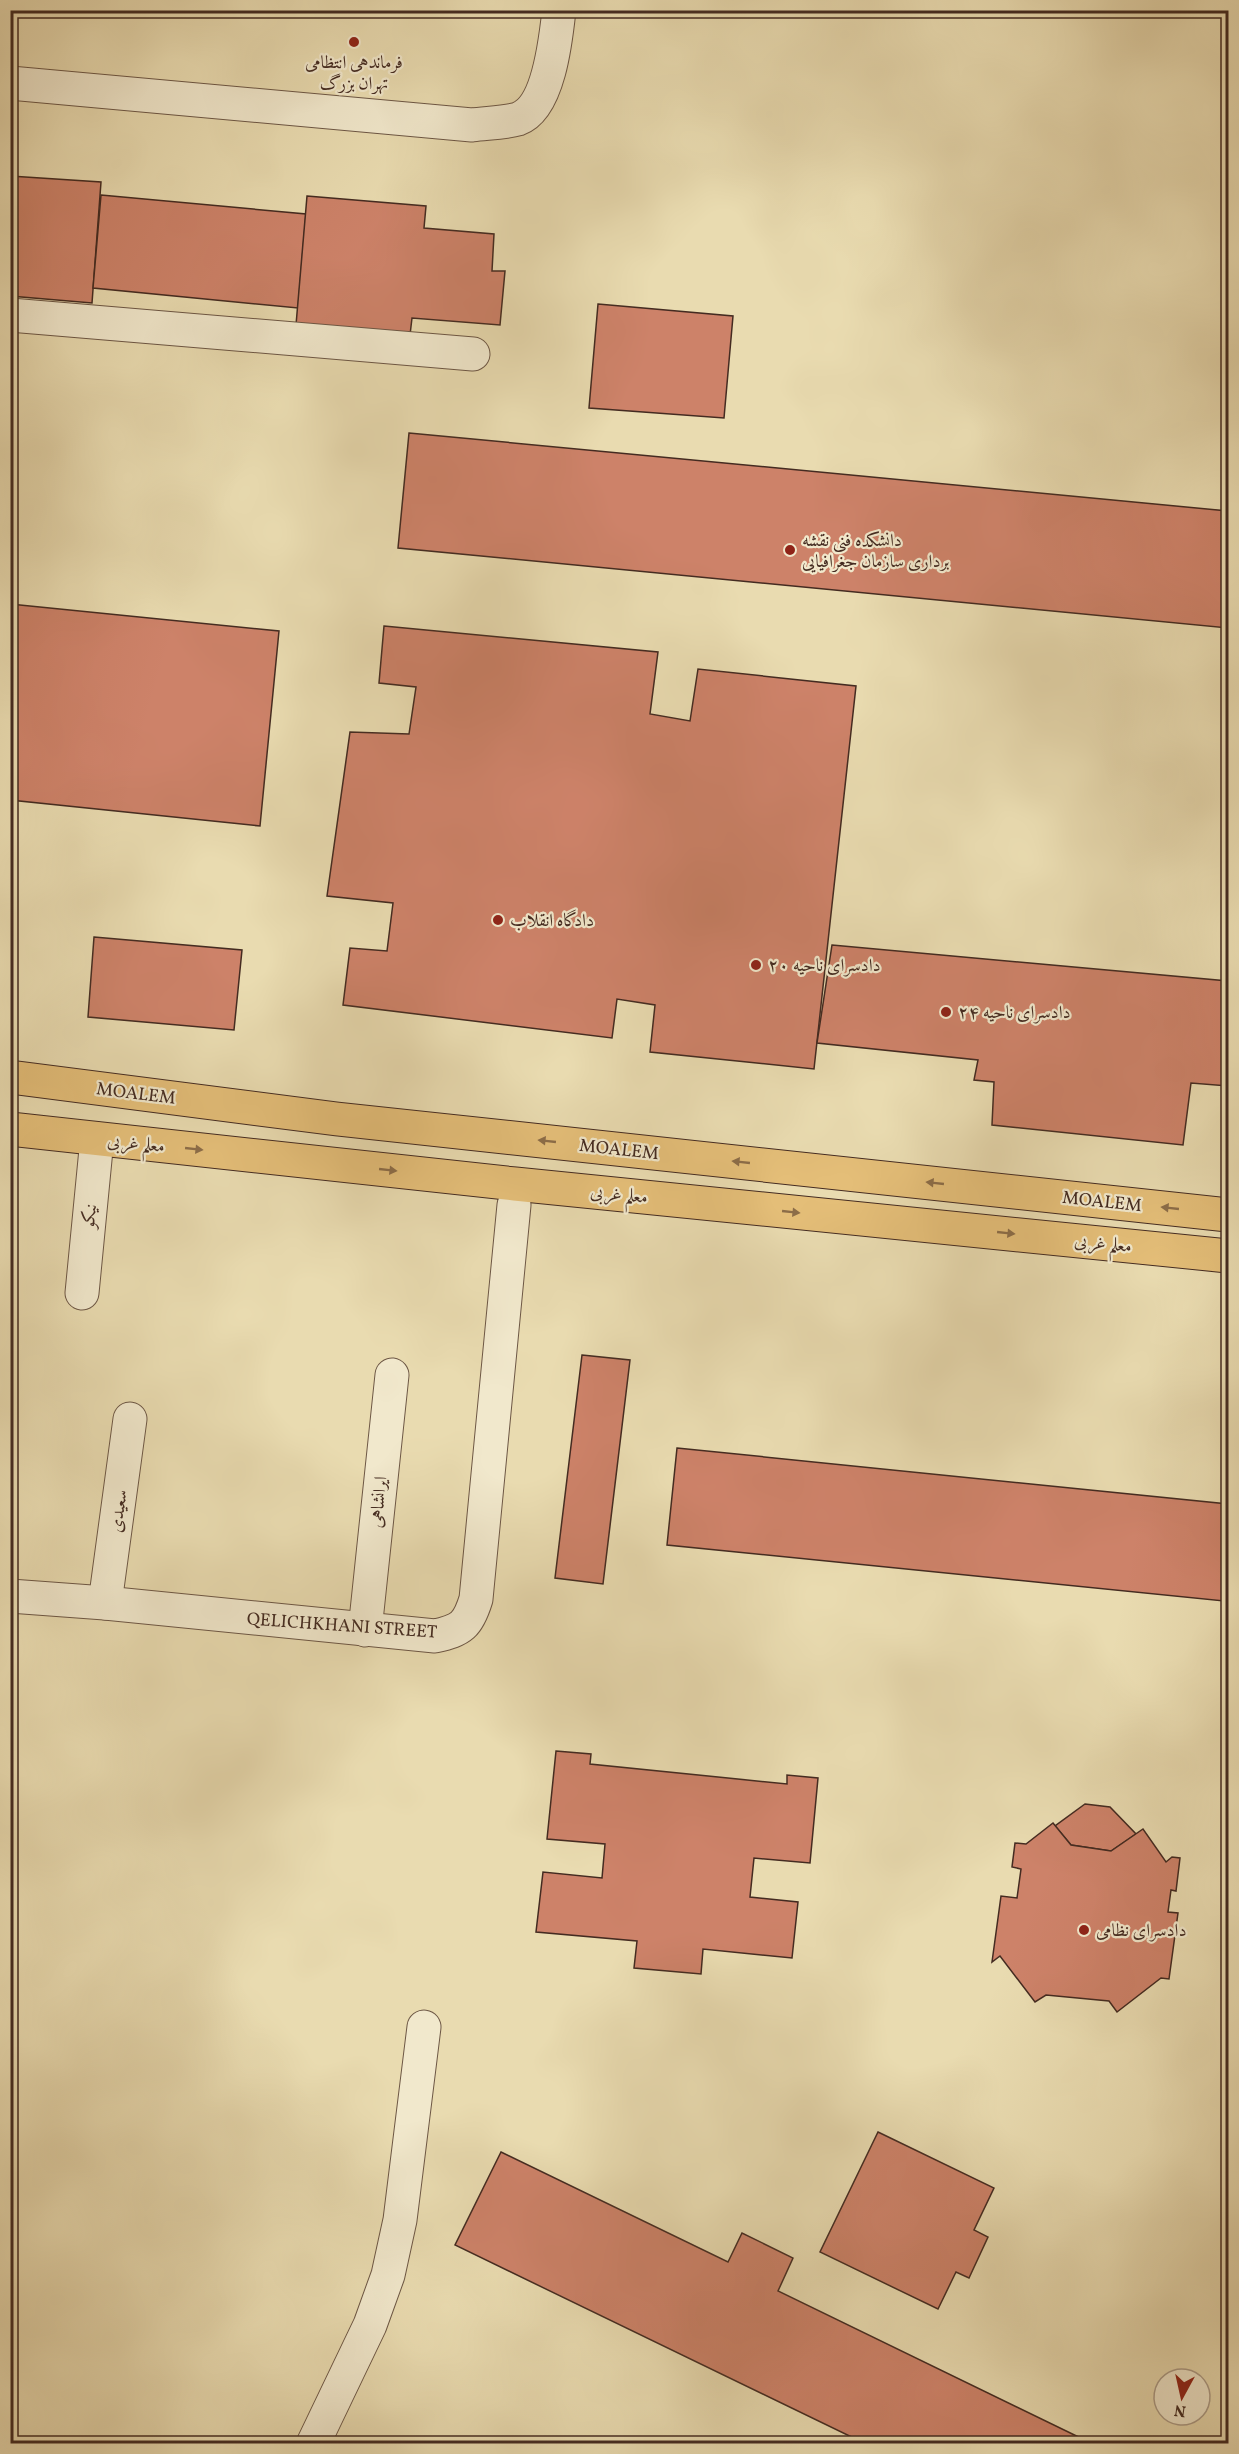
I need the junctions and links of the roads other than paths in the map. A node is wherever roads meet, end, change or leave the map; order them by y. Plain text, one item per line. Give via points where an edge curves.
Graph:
1 (559, 10) edge
2 (10, 83) edge
3 (10, 315) edge
4 (474, 354) dead end
5 (10, 1077) edge
6 (337, 1119) junction
7 (10, 1129) edge
8 (97, 1138) junction
9 (331, 1164) junction
10 (974, 1187) junction
11 (514, 1205) dead end
12 (1228, 1215) edge
13 (970, 1230) junction
14 (1228, 1256) edge
15 (81, 1293) dead end
16 (392, 1375) dead end
17 (130, 1419) dead end
18 (10, 1596) edge
19 (105, 1603) junction
20 (365, 1630) junction
21 (424, 2027) dead end
22 (313, 2444) edge

1 - 2 street via 555,44 538,101 520,118 472,125
3 - 4 street
5 - 6 main road, MOALEM
6 - 9 main road
10 -> 6 main road, MOALEM
7 - 8 main road, معلم غربی
8 -> 9 main road, معلم غربی
8 - 15 street, نیکو
9 -> 13 main road, معلم غربی
12 -> 10 main road, MOALEM
10 - 13 main road
11 - 20 street, QELICHKHANI STREET via 476,1599 470,1619 455,1631 435,1635
13 -> 14 main road, معلم غربی
16 - 20 street, ایرانشاهی
17 - 19 street, سعیدی
18 - 19 street, QELICHKHANI STREET
19 - 20 street, QELICHKHANI STREET
21 - 22 street via 400,2220 388,2275 370,2325

